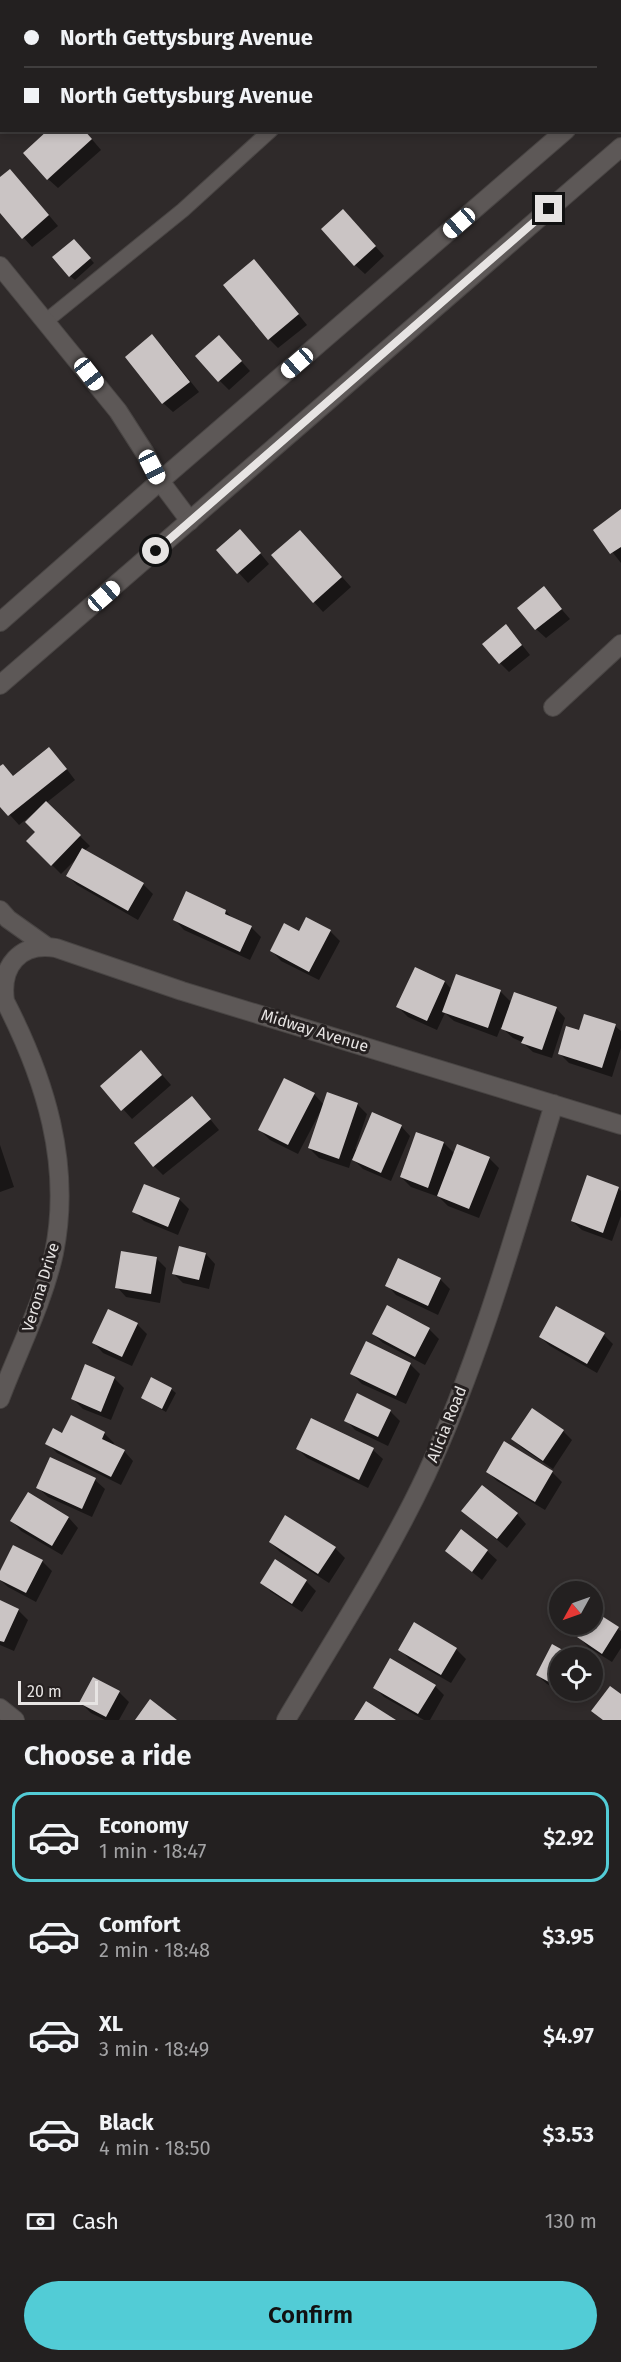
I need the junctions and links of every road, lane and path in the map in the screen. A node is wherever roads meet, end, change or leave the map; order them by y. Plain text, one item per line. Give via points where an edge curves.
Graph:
1 (269, 132) edge
2 (564, 132) edge
3 (621, 147) edge
4 (0, 266) edge
5 (46, 321) junction
6 (160, 481) junction
7 (190, 521) junction
8 (0, 622) edge
9 (621, 644) edge
10 (0, 685) edge
11 (553, 707) dead end
12 (0, 910) edge
13 (46, 946) junction
14 (3, 998) edge
15 (554, 1104) junction
16 (621, 1125) edge
17 (0, 1399) edge
18 (0, 1708) edge
19 (15, 1720) edge
20 (286, 1720) edge

1 - 5 lane via 183,210
2 - 6 street
3 - 7 street
4 - 5 street
5 - 6 street via 118,411
6 - 7 street
6 - 8 street
7 - 10 street
9 - 11 street
12 - 13 street
13 - 14 street, Verona Drive via 26,951 12,963 4,981
13 - 15 street, Midway Avenue
14 - 17 street, Verona Drive via 32,1057 52,1116 59,1201 54,1252
15 - 16 street, Midway Avenue
15 - 20 street, Alicia Road via 498,1289 426,1474 388,1548
18 - 19 street

